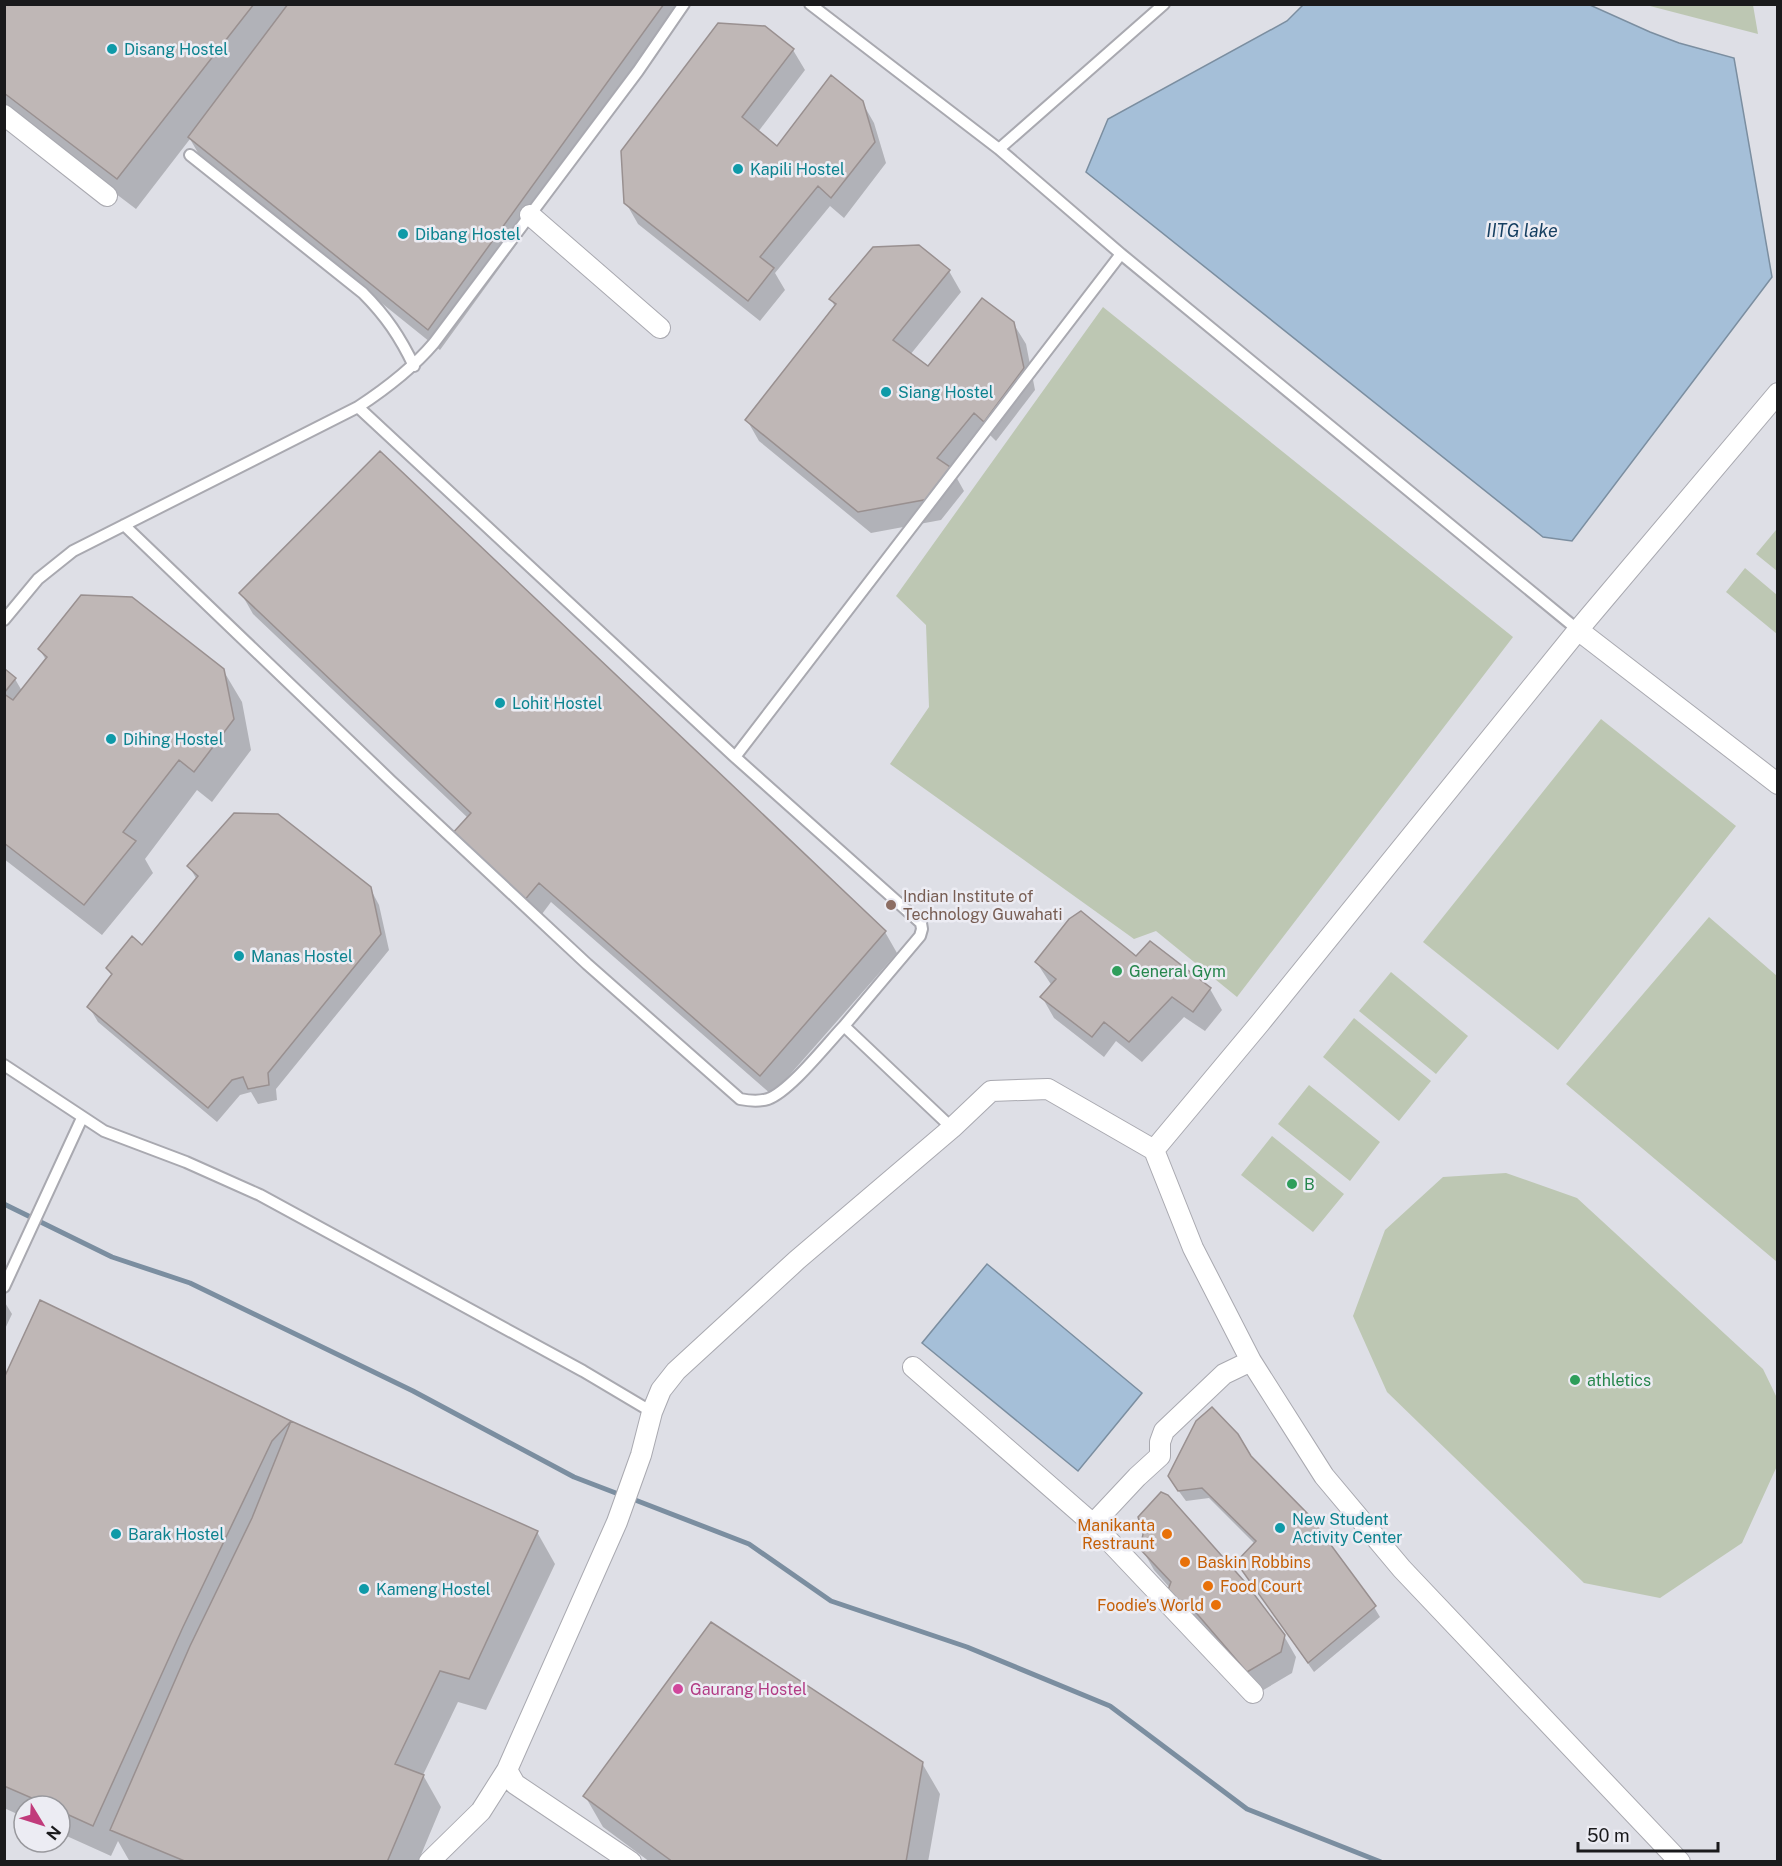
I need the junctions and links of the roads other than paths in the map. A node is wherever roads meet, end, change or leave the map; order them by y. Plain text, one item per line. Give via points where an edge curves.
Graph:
1 (684, 4) edge
2 (810, 4) edge
3 (1164, 4) edge
4 (4, 115) edge
5 (999, 148) junction
6 (190, 155) dead end
7 (107, 196) dead end
8 (530, 215) junction
9 (1121, 254) junction
10 (660, 328) dead end
11 (414, 366) junction
12 (1778, 393) edge
13 (358, 407) junction
14 (124, 525) junction
15 (4, 620) edge
16 (1578, 630) junction
17 (735, 757) junction
18 (1778, 784) edge
19 (844, 1026) junction
20 (4, 1065) edge
21 (82, 1118) junction
22 (951, 1128) junction
23 (1154, 1150) junction
24 (4, 1287) edge
25 (1251, 1361) junction
26 (913, 1367) dead end
27 (652, 1412) junction
28 (1093, 1524) junction
29 (1253, 1693) dead end
30 (507, 1770) junction
31 (429, 1862) edge
32 (631, 1862) edge
33 (1680, 1862) edge

1 - 8 lane
2 - 5 lane
3 - 5 lane
4 - 7 street
5 - 9 lane
6 - 11 lane via 363,292 398,333
8 - 10 street
8 - 11 lane
9 - 16 lane
9 - 17 lane
11 - 13 lane
12 - 16 street
13 - 14 lane
13 - 17 lane
14 - 15 lane via 53,566
14 - 19 lane via 382,773 740,1099 756,1102 784,1090
16 - 18 street
16 - 23 street
17 - 19 lane via 921,923 920,936
19 - 22 lane
20 - 21 lane
21 - 24 lane
21 - 27 lane via 104,1131 260,1195
22 - 23 street via 991,1091 1048,1089
22 - 27 street via 797,1260 676,1371 661,1390
23 - 25 street via 1193,1248
25 - 28 street via 1224,1374 1164,1431 1160,1456
25 - 33 street via 1324,1476 1402,1569
26 - 28 street
27 - 30 street via 617,1522
28 - 29 street
30 - 31 street via 481,1811
30 - 32 street via 515,1784

